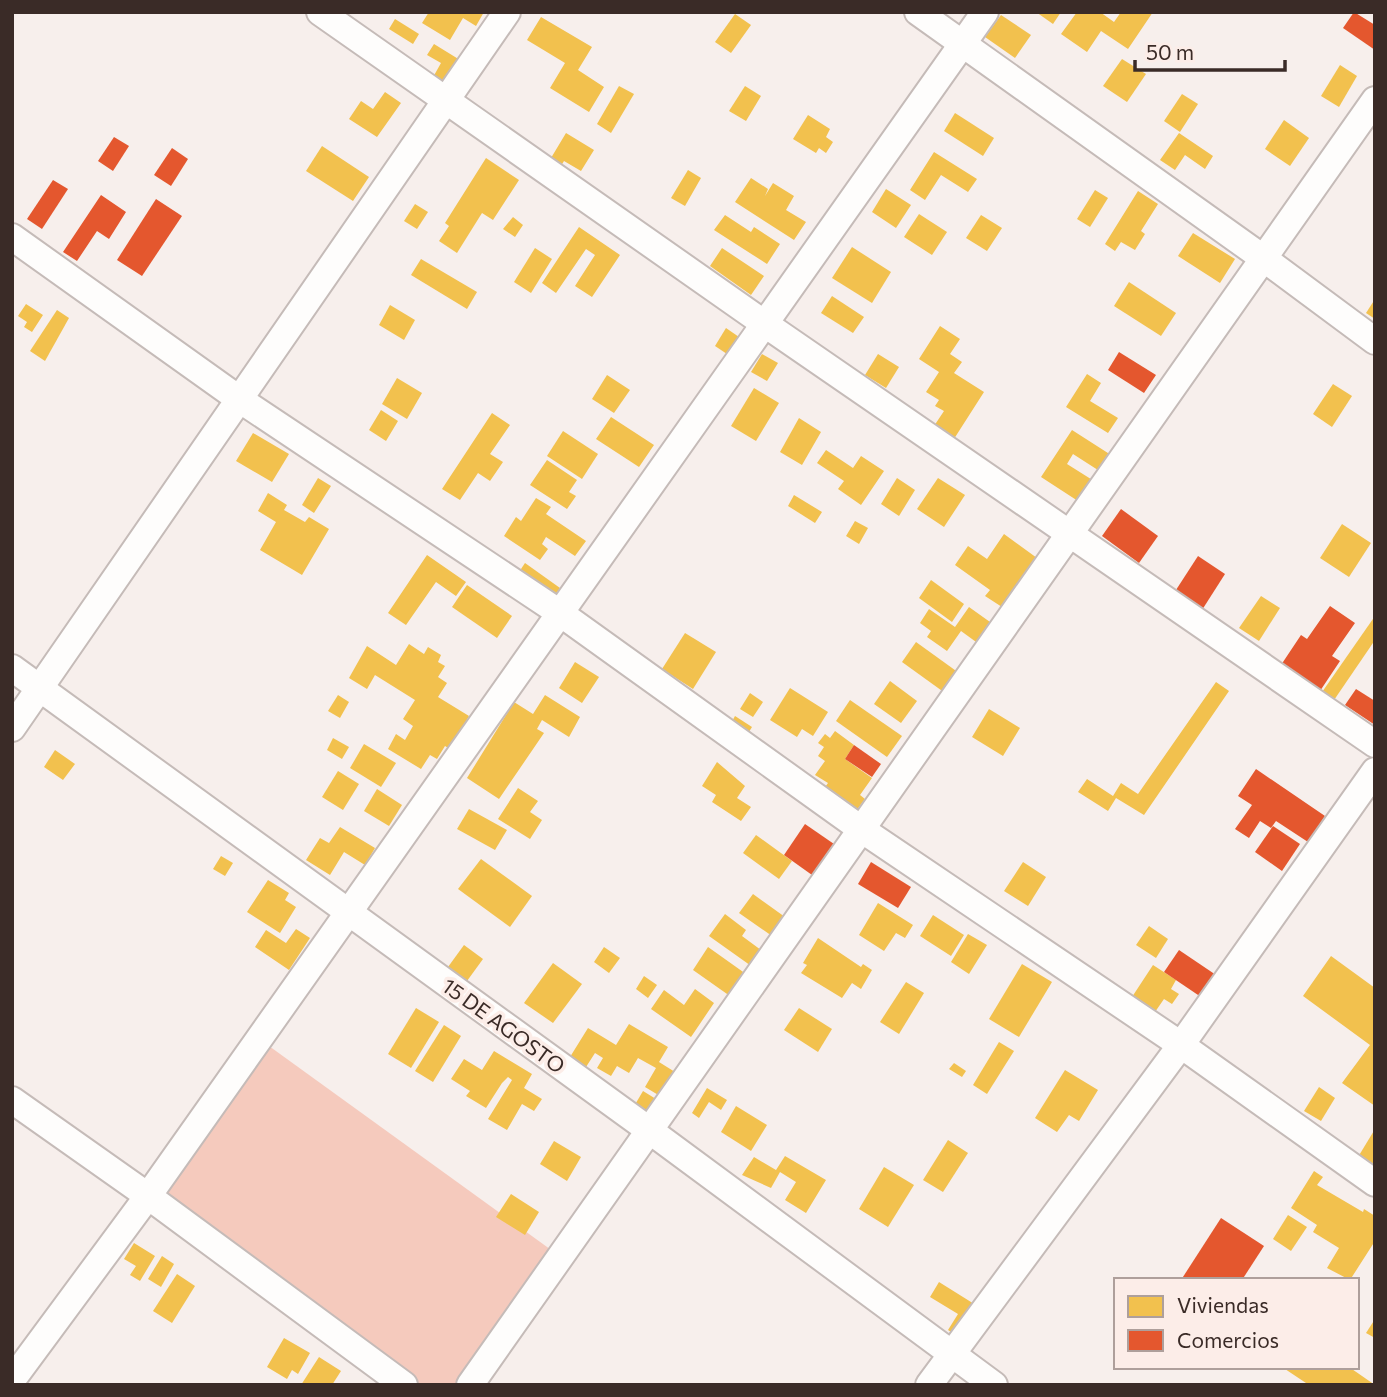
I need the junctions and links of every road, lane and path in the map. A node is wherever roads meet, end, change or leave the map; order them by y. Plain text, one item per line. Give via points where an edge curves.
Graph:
1 (320, 12) edge
2 (507, 12) edge
3 (918, 12) edge
4 (985, 12) edge
5 (963, 43) junction
6 (1375, 100) edge
7 (444, 101) junction
8 (12, 237) edge
9 (1264, 258) junction
10 (765, 324) junction
11 (1375, 341) edge
12 (239, 399) junction
13 (1069, 534) junction
14 (560, 614) junction
15 (12, 668) edge
16 (40, 688) junction
17 (12, 729) edge
18 (1375, 744) edge
19 (1375, 771) edge
20 (861, 829) junction
21 (348, 914) junction
22 (1181, 1045) junction
23 (12, 1100) edge
24 (649, 1130) junction
25 (1375, 1183) edge
26 (148, 1196) junction
27 (951, 1353) junction
28 (12, 1380) edge
29 (404, 1385) edge
30 (470, 1385) edge
31 (929, 1385) edge
32 (994, 1385) edge

1 - 7 street
2 - 7 street
3 - 5 street
4 - 5 street
5 - 9 street
5 - 10 street
6 - 9 street
7 - 10 street
7 - 12 street
8 - 12 street
9 - 11 street
9 - 13 street
10 - 13 street
10 - 14 street
12 - 14 street
12 - 16 street
13 - 18 street
13 - 20 street
14 - 20 street
14 - 21 street
15 - 16 street, 15 DE AGOSTO
16 - 17 street
16 - 21 street, 15 DE AGOSTO
19 - 22 street
20 - 22 street
20 - 24 street
21 - 24 street, 15 DE AGOSTO
21 - 26 street
22 - 25 street
22 - 27 street
23 - 26 street
24 - 27 street, 15 DE AGOSTO
24 - 30 street
26 - 28 street
26 - 29 street
27 - 31 street
27 - 32 street, 15 DE AGOSTO

